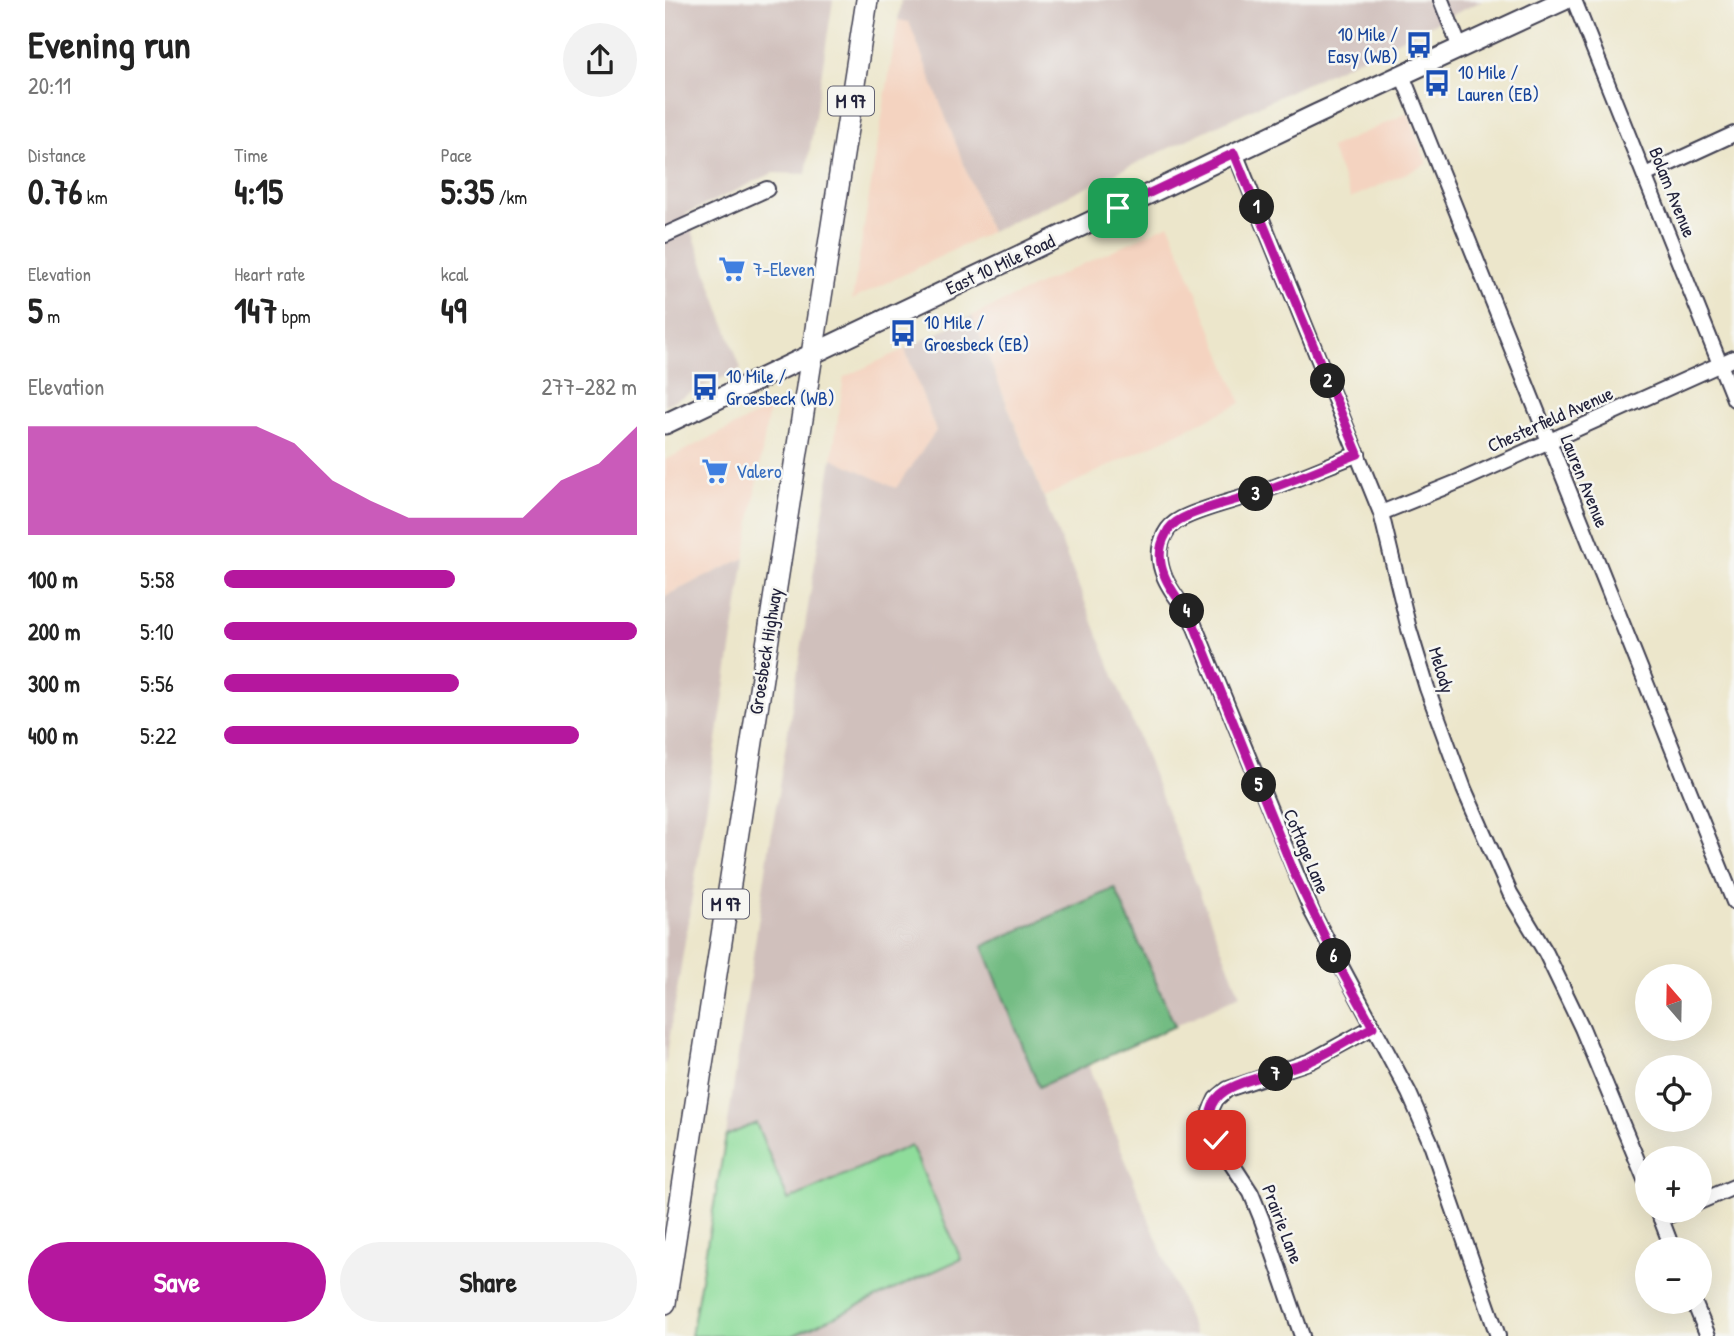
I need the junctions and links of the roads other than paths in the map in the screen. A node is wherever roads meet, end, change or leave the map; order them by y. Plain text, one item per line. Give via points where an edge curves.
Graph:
1 (867, 0) edge
2 (1441, 0) edge
3 (1564, 0) edge
4 (1574, 0) edge
5 (1460, 48) junction
6 (1402, 75) junction
7 (1734, 134) edge
8 (1234, 153) junction
9 (1645, 174) junction
10 (767, 189) dead end
11 (665, 235) edge
12 (814, 353) junction
13 (1734, 358) edge
14 (1720, 364) junction
15 (1734, 399) edge
16 (665, 424) edge
17 (1548, 440) junction
18 (1358, 454) junction
19 (1381, 513) junction
20 (1734, 902) edge
21 (1373, 1027) junction
22 (1635, 1155) edge
23 (1734, 1187) edge
24 (1712, 1196) edge
25 (665, 1303) edge
26 (1700, 1314) edge
27 (1302, 1336) edge
28 (1497, 1336) edge
29 (1708, 1336) edge

1 - 12 main road, Groesbeck Highway / M 97
2 - 5 street
3 - 5 main road, East 10 Mile Road
4 - 9 street, Bolam Avenue
5 - 6 main road, East 10 Mile Road
6 - 8 main road, East 10 Mile Road
6 - 17 street, Lauren Avenue
7 - 9 street
8 - 12 main road, East 10 Mile Road
8 - 18 street, Melody
9 - 14 street, Bolam Avenue
10 - 11 street
12 - 16 main road, East 10 Mile Road
12 - 25 main road, Groesbeck Highway / M 97
13 - 14 street, Chesterfield Avenue
14 - 15 street, Bolam Avenue
14 - 17 street, Chesterfield Avenue
17 - 19 street, Chesterfield Avenue
17 - 20 street, Lauren Avenue
18 - 19 street, Melody
18 - 21 street, Cottage Lane via 1180,519 1167,531 1159,557 1163,575 1190,615 1312,912
19 - 22 street, Melody via 1409,629 1464,789 1510,893 1582,1028
21 - 27 street, Prairie Lane via 1311,1061 1228,1089 1210,1112 1214,1136 1238,1169 1258,1210
21 - 28 street, Cottage Lane via 1430,1141
23 - 24 street
26 - 29 street

